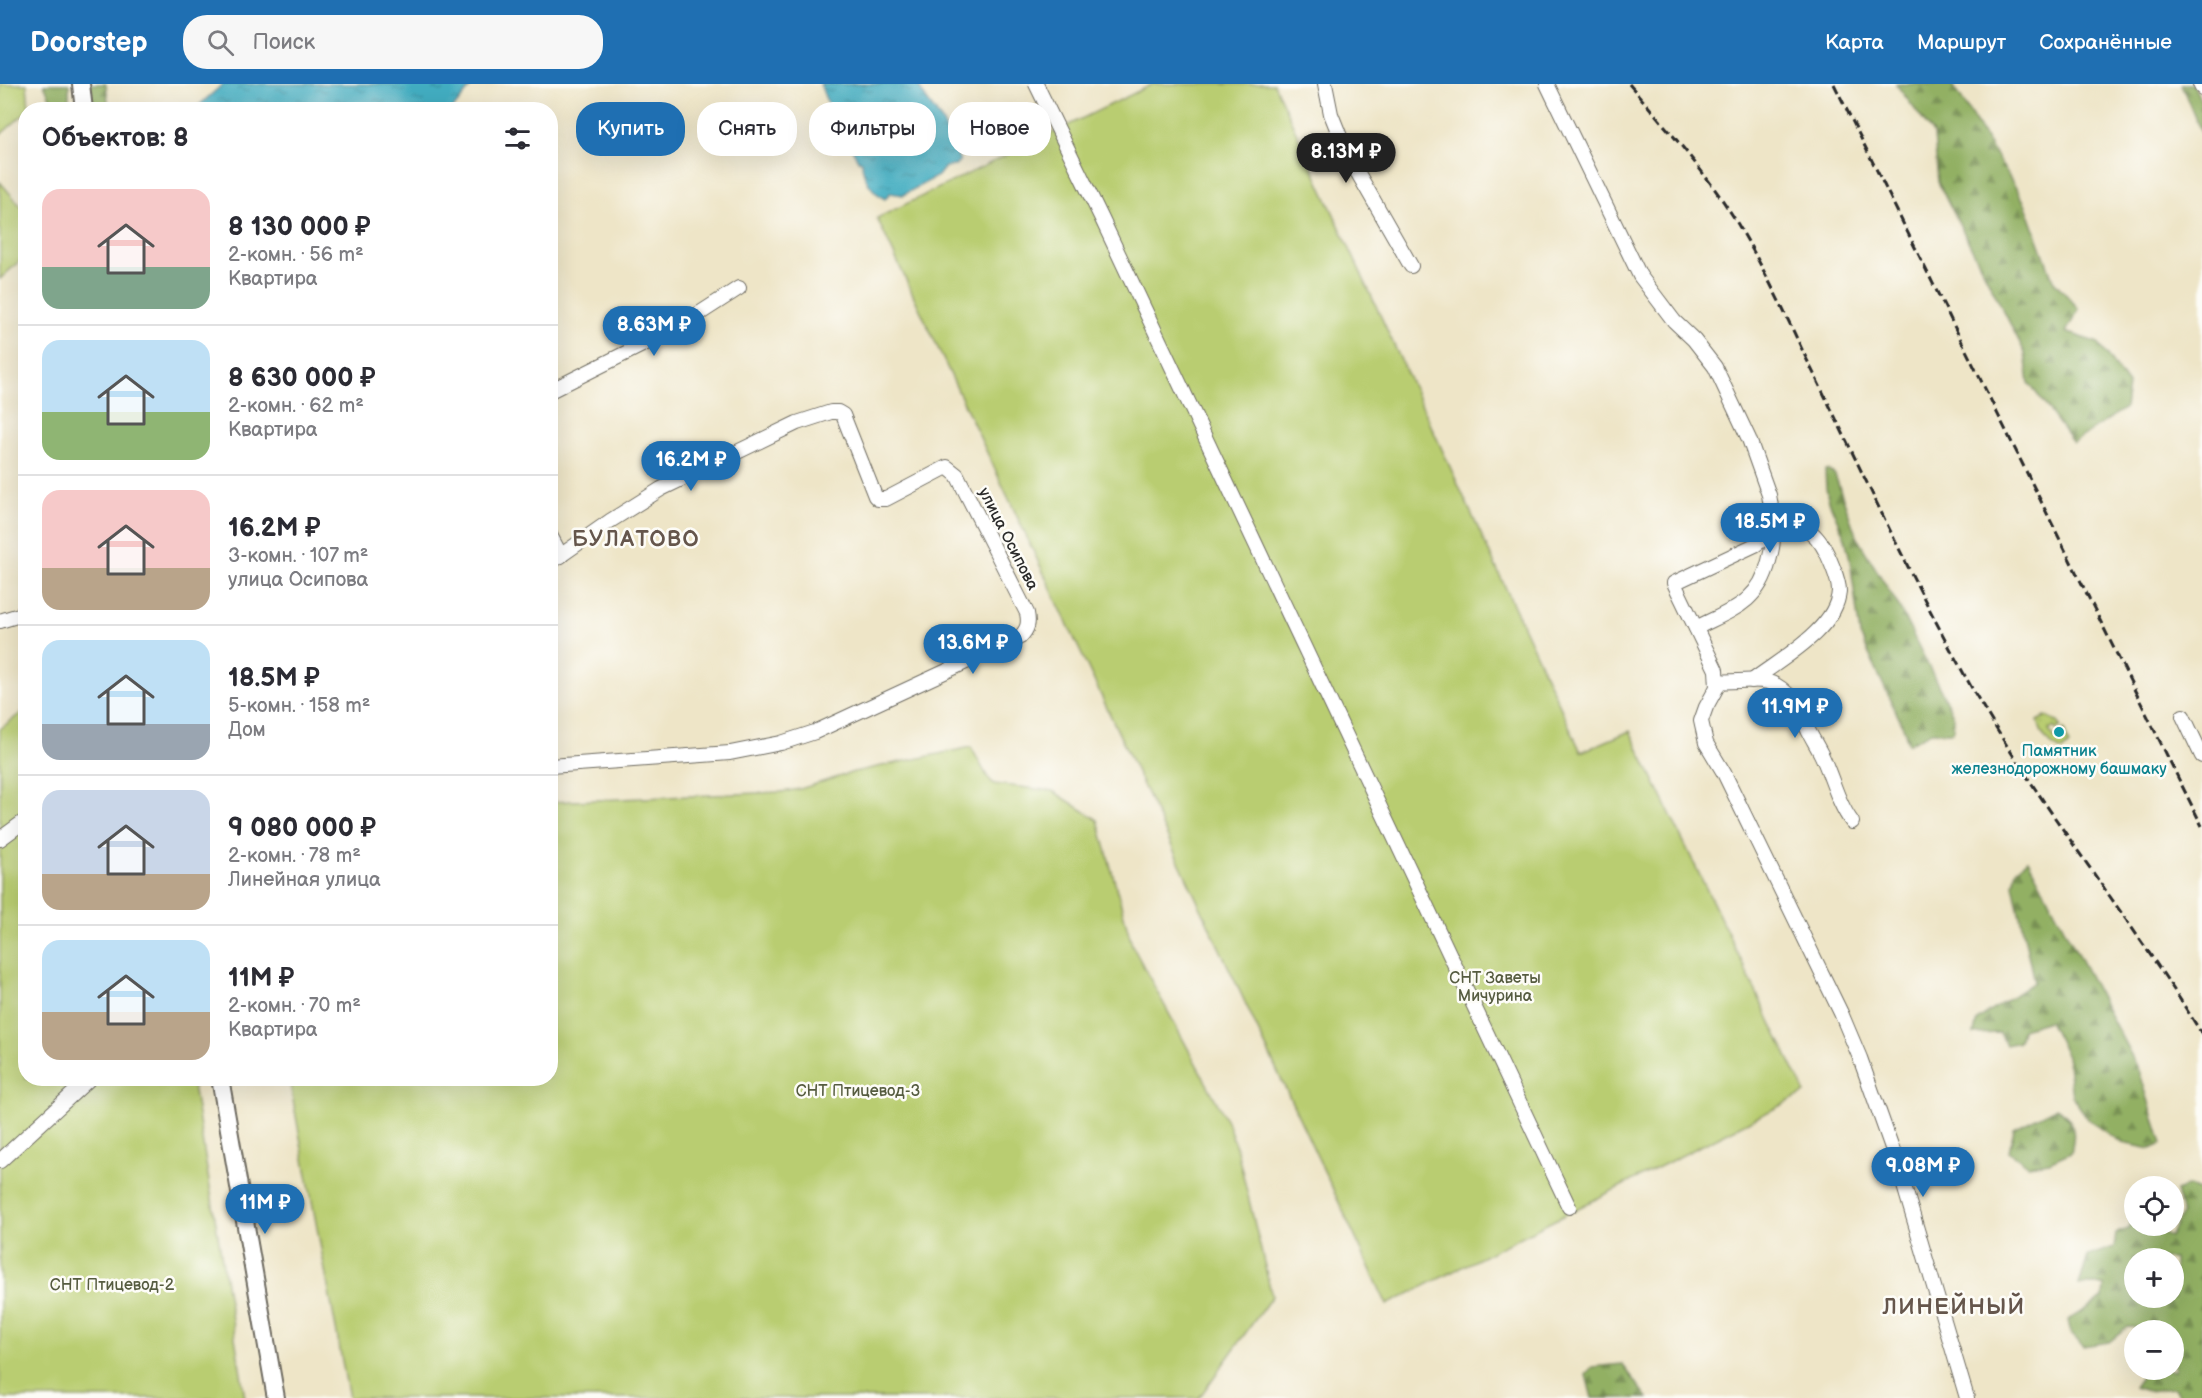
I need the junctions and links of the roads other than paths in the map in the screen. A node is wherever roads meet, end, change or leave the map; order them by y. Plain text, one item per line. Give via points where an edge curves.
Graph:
1 (81, 84) edge
2 (1036, 84) edge
3 (1325, 84) edge
4 (1547, 84) edge
5 (2200, 84) edge
6 (2202, 88) edge
7 (83, 102) edge
8 (1411, 267) dead end
9 (739, 288) dead end
10 (558, 387) edge
11 (1771, 522) junction
12 (558, 558) edge
13 (18, 615) edge
14 (0, 621) edge
15 (1696, 628) junction
16 (1717, 681) junction
17 (1752, 681) junction
18 (2183, 716) dead end
19 (2202, 756) edge
20 (558, 764) edge
21 (1852, 822) dead end
22 (18, 826) edge
23 (0, 839) edge
24 (81, 1086) edge
25 (221, 1086) edge
26 (0, 1161) edge
27 (1569, 1207) dead end
28 (276, 1398) edge
29 (1967, 1398) edge

1 - 7 main road
2 - 27 street
3 - 8 street via 1331,114 1347,154
4 - 11 street via 1640,276 1674,321 1705,352 1722,380 1761,468
5 - 6 street
9 - 10 street via 680,326
11 - 15 street via 1774,544 1767,571 1752,597
11 - 15 street via 1766,537 1755,545 1674,583
11 - 17 street via 1810,530 1829,558 1839,590 1825,624
12 - 20 street, улица Осипова via 661,489 797,423 838,412 843,415 878,499 886,499 947,467 957,475 1029,622 1020,637 815,732 781,743 730,753
13 - 14 street
15 - 16 street via 1716,670
16 - 17 street
16 - 29 street via 1701,721 1706,743 1724,772 1860,1058 1897,1162
17 - 21 street via 1771,683 1786,692 1800,709
18 - 19 street
22 - 23 street
24 - 26 street
25 - 28 main road

